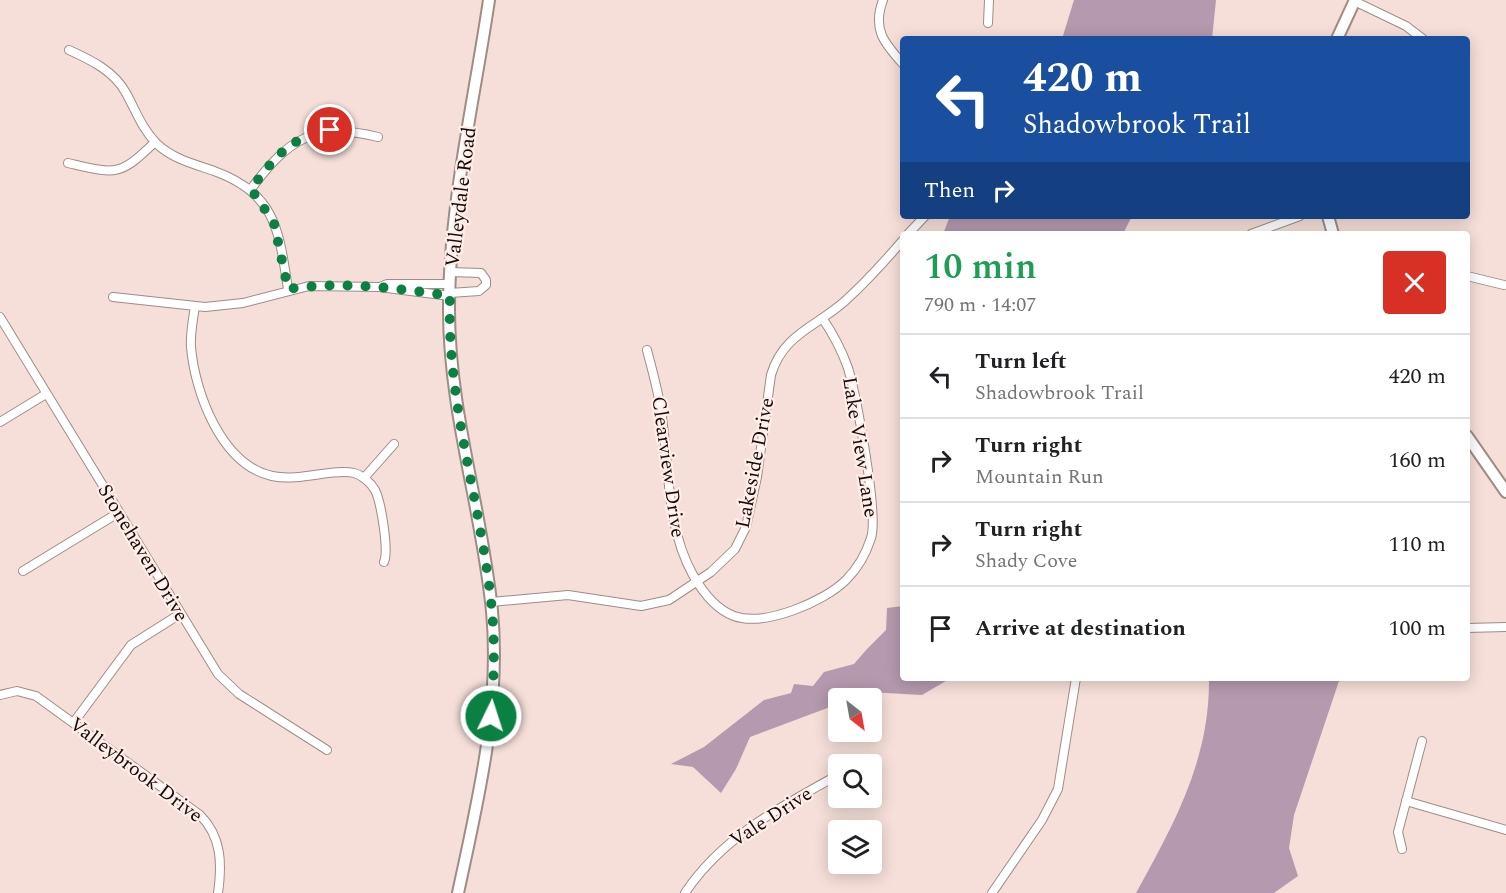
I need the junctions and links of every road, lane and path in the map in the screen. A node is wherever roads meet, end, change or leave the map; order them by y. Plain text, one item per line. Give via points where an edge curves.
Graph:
1 (489, 0) edge
2 (883, 0) edge
3 (989, 0) edge
4 (1355, 0) edge
5 (988, 24) dead end
6 (1338, 36) edge
7 (1419, 36) edge
8 (69, 50) dead end
9 (900, 60) edge
10 (378, 137) dead end
11 (155, 142) junction
12 (68, 163) dead end
13 (251, 189) junction
14 (922, 219) edge
15 (1292, 219) edge
16 (911, 231) edge
17 (1259, 231) edge
18 (900, 243) edge
19 (450, 272) junction
20 (1470, 277) edge
21 (1504, 285) dead end
22 (288, 289) junction
23 (450, 291) junction
24 (113, 297) dead end
25 (195, 306) junction
26 (0, 317) edge
27 (823, 319) junction
28 (647, 350) dead end
29 (46, 394) junction
30 (0, 422) edge
31 (1470, 440) edge
32 (394, 444) dead end
33 (364, 478) junction
34 (1506, 492) edge
35 (118, 513) junction
36 (384, 562) dead end
37 (23, 571) dead end
38 (698, 582) junction
39 (490, 602) junction
40 (180, 614) junction
41 (1506, 627) edge
42 (1470, 628) edge
43 (1076, 681) edge
44 (0, 695) edge
45 (74, 722) junction
46 (1422, 741) dead end
47 (327, 750) dead end
48 (828, 781) edge
49 (1406, 801) junction
50 (1506, 830) edge
51 (1402, 849) dead end
52 (218, 893) edge
53 (458, 893) edge
54 (685, 893) edge
55 (992, 893) edge

1 - 19 main road, Valleydale Road
2 - 9 street via 879,35
3 - 5 street
4 - 6 main road
4 - 7 street
8 - 11 street via 99,65 119,81
10 - 13 street via 337,130 307,135 278,155
11 - 12 street via 132,164 112,172
11 - 13 street via 178,158 231,177
13 - 22 street via 274,223
14 - 16 street
15 - 17 street
18 - 27 street, Lakeside Drive via 855,292
19 - 23 main road, Valleydale Road
19 - 23 street via 481,273 486,285 479,291
20 - 21 street
22 - 23 street via 309,286
22 - 25 street via 243,303
23 - 39 main road, Valleydale Road via 457,412
24 - 25 street
25 - 33 street via 191,343 195,371 218,432 232,453 272,476 297,479 352,473
26 - 29 street, Stonehaven Drive
27 - 38 street, Lakeside Drive via 794,337 777,358 746,527 735,549
27 - 38 street, Lake View Lane via 848,369 867,466 874,520 862,559 837,588 768,618 744,618 726,612
28 - 38 street, Clearview Drive via 662,412 677,537
29 - 30 street
29 - 35 street, Stonehaven Drive
31 - 34 main road
32 - 33 street
33 - 36 street via 375,489 379,504 386,549
35 - 37 street
35 - 40 street, Stonehaven Drive
38 - 39 street, Lakeside Drive via 669,600 641,606 568,595
39 - 53 main road, Valleydale Road via 494,660 490,730
40 - 45 street via 131,645
40 - 47 street, Stonehaven Drive via 226,684
41 - 42 street
43 - 55 street via 1058,789 1042,820
44 - 45 street, Valleybrook Drive via 30,693
45 - 52 street, Valleybrook Drive via 205,819 220,852
46 - 49 street
48 - 54 street, Vale Drive via 733,840
49 - 50 street
49 - 51 street via 1398,832

